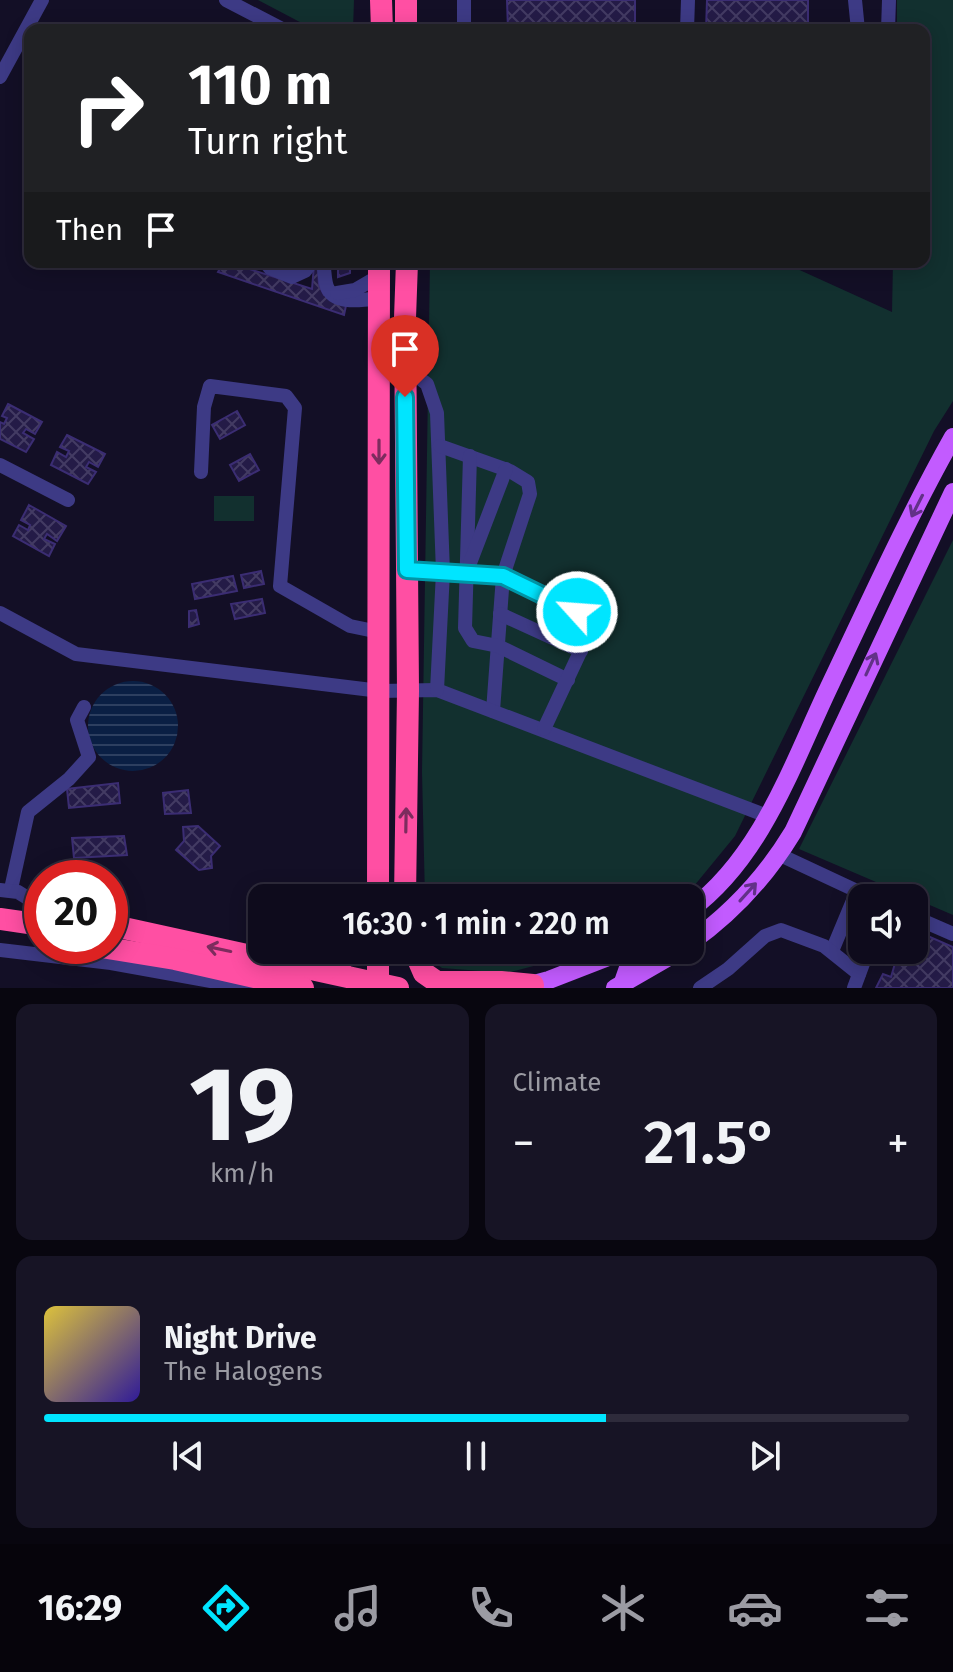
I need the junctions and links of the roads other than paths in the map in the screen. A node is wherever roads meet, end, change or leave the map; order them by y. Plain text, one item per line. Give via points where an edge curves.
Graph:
1 (42, 0) edge
2 (226, 0) edge
3 (406, 0) edge
4 (415, 0) edge
5 (464, 0) edge
6 (688, 0) edge
7 (855, 0) edge
8 (889, 0) edge
9 (29, 24) edge
10 (272, 24) edge
11 (406, 24) edge
12 (415, 24) edge
13 (464, 24) edge
14 (687, 24) edge
15 (857, 24) edge
16 (888, 24) edge
17 (24, 33) edge
18 (0, 77) edge
19 (270, 268) edge
20 (307, 268) edge
21 (324, 268) edge
22 (407, 268) edge
23 (379, 279) edge
24 (326, 281) junction
25 (405, 367) junction
26 (953, 437) edge
27 (440, 446) junction
28 (470, 456) junction
29 (0, 465) edge
30 (506, 469) junction
31 (201, 472) dead end
32 (953, 492) edge
33 (68, 500) dead end
34 (407, 570) junction
35 (443, 572) junction
36 (466, 575) junction
37 (503, 576) junction
38 (0, 613) edge
39 (500, 614) junction
40 (379, 632) junction
41 (498, 646) junction
42 (581, 651) junction
43 (568, 680) junction
44 (437, 690) junction
45 (380, 691) junction
46 (408, 691) junction
47 (84, 707) dead end
48 (493, 711) junction
49 (544, 729) junction
50 (767, 816) junction
51 (780, 855) junction
52 (378, 864) junction
53 (372, 884) edge
54 (378, 884) edge
55 (405, 884) edge
56 (848, 887) edge
57 (24, 895) edge
58 (4, 896) edge
59 (704, 899) edge
60 (24, 906) edge
61 (848, 913) edge
62 (0, 919) edge
63 (24, 922) edge
64 (928, 923) edge
65 (128, 929) edge
66 (704, 931) edge
67 (0, 933) edge
68 (953, 934) edge
69 (24, 936) edge
70 (161, 937) junction
71 (128, 938) edge
72 (0, 950) edge
73 (128, 951) edge
74 (832, 951) junction
75 (335, 964) edge
76 (382, 964) edge
77 (398, 964) edge
78 (420, 964) edge
79 (589, 964) edge
80 (647, 964) edge
81 (654, 964) edge
82 (323, 971) junction
83 (857, 981) edge
84 (533, 985) edge
85 (389, 987) edge
86 (622, 987) edge
87 (249, 988) edge
88 (303, 988) edge
89 (650, 988) edge
90 (700, 988) edge

1 - 9 street
2 - 10 street
3 - 11 highway
4 - 12 highway
5 - 13 street
6 - 14 street
7 - 15 street
8 - 16 street
17 - 18 street
19 - 20 street via 292,277
21 - 24 street
22 - 25 highway
23 - 24 street via 347,293 334,291
23 - 24 street via 342,299 330,292
23 -> 40 highway
25 - 27 street via 427,384
25 - 34 highway
26 -> 50 main road
27 - 28 street
27 - 35 street
28 - 30 street
28 - 36 street
29 - 33 street
30 - 36 street
30 - 37 street via 528,482 530,494
31 - 40 street via 210,386 286,396 295,408 280,586 350,626
51 -> 32 main road
34 - 35 street
34 - 46 highway
35 - 36 street
35 - 44 street
36 - 37 street
36 - 41 street via 465,628 473,641
37 - 39 street
37 - 42 street via 588,621
38 - 45 street via 76,654
39 - 41 street
39 - 42 street
40 - 45 highway
41 - 43 street
41 - 48 street
42 - 43 street
43 - 49 street
44 - 46 street
44 - 48 street
45 - 46 street
45 - 52 highway
55 -> 46 highway
47 - 58 street via 77,720 89,757 28,812
48 - 49 street
49 - 50 street
50 - 51 main road via 782,827
50 - 59 main road
51 - 56 street
66 -> 51 main road
52 - 53 highway
52 - 54 highway
57 - 58 street
58 - 60 highway
61 - 74 street
62 - 63 highway
64 - 68 street
65 - 70 highway
67 - 69 highway
70 - 71 highway
82 -> 70 highway
72 - 87 street
73 - 88 highway
74 - 83 street
74 - 90 street via 775,930
75 - 82 highway
76 - 85 highway
77 - 85 highway
78 - 84 highway via 437,982
79 - 84 main road
80 - 86 main road
81 - 89 main road
82 - 85 highway
84 - 86 main road via 592,976

